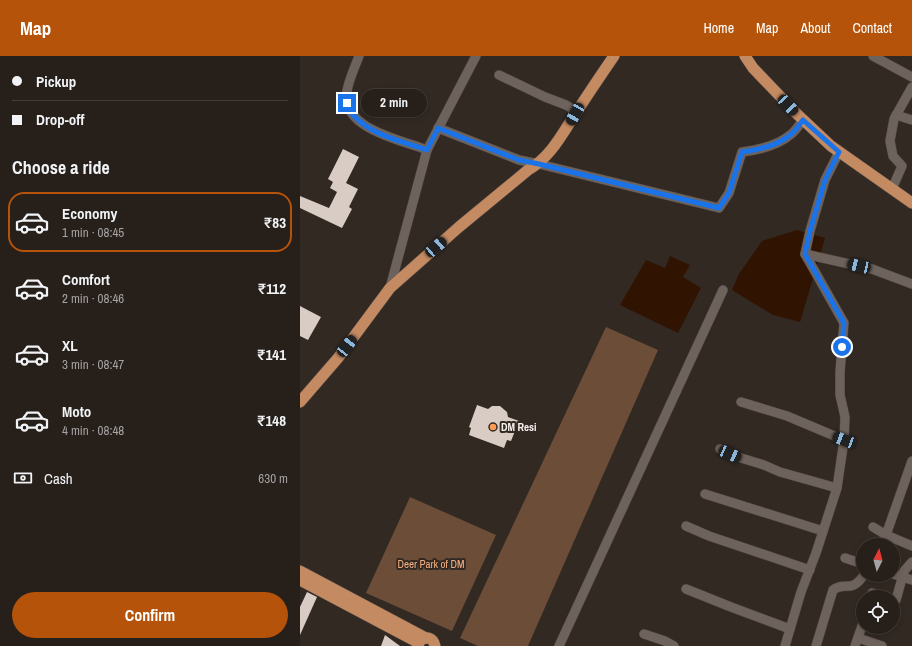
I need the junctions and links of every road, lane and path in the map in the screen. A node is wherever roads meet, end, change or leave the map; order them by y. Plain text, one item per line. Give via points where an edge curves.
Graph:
1 (359, 56) edge
2 (476, 56) edge
3 (614, 56) edge
4 (745, 56) edge
5 (873, 56) edge
6 (499, 75) dead end
7 (912, 77) edge
8 (912, 88) edge
9 (575, 114) junction
10 (896, 115) junction
11 (803, 120) junction
12 (912, 120) edge
13 (438, 128) junction
14 (427, 150) junction
15 (839, 152) junction
16 (539, 164) junction
17 (892, 189) junction
18 (912, 203) edge
19 (805, 254) junction
20 (912, 284) edge
21 (390, 288) junction
22 (723, 290) dead end
23 (300, 402) edge
24 (741, 402) dead end
25 (844, 440) junction
26 (720, 449) dead end
27 (912, 460) edge
28 (837, 488) junction
29 (705, 494) dead end
30 (686, 526) dead end
31 (873, 527) dead end
32 (823, 531) junction
33 (886, 535) junction
34 (884, 538) edge
35 (912, 546) edge
36 (845, 558) dead end
37 (856, 562) edge
38 (912, 562) edge
39 (810, 570) junction
40 (300, 571) edge
41 (900, 574) edge
42 (900, 576) edge
43 (300, 580) edge
44 (912, 580) edge
45 (859, 582) edge
46 (686, 589) dead end
47 (790, 628) junction
48 (644, 634) dead end
49 (856, 642) edge
50 (427, 643) edge
51 (445, 646) edge
52 (559, 646) edge
53 (674, 646) edge
54 (785, 646) edge
55 (816, 646) edge
56 (882, 646) edge

1 - 14 street via 346,92 347,103 353,116 391,139
2 - 13 street
3 - 9 main road
4 - 11 main road via 753,68
5 - 7 street
6 - 9 street via 566,105
8 - 10 street
9 - 16 main road via 562,137
10 - 12 street
10 - 17 street via 890,140 893,156 902,166
11 - 15 main road
11 - 16 street via 790,135 777,142 761,150 742,152 729,193 719,208
13 - 14 street
13 - 16 street via 519,160
14 - 21 street
15 - 17 main road
15 - 19 street via 825,180
16 - 21 main road via 528,170 465,222
17 - 18 main road
19 - 20 street via 872,269
19 - 25 street via 844,323 840,395 845,417
21 - 23 main road via 338,358
22 - 52 street
24 - 25 street via 787,416
25 - 28 street
26 - 28 street via 780,472
27 - 33 street
28 - 32 street
29 - 32 street
30 - 39 street
31 - 33 street
32 - 39 street
33 - 34 street
33 - 35 street
36 - 37 street
38 - 41 street
39 - 47 street
40 - 50 main road
42 - 44 street
43 - 50 main road
45 - 55 street via 854,586 837,587 833,590
46 - 47 street
47 - 54 street
48 - 53 street
49 - 56 street
50 - 51 main road

